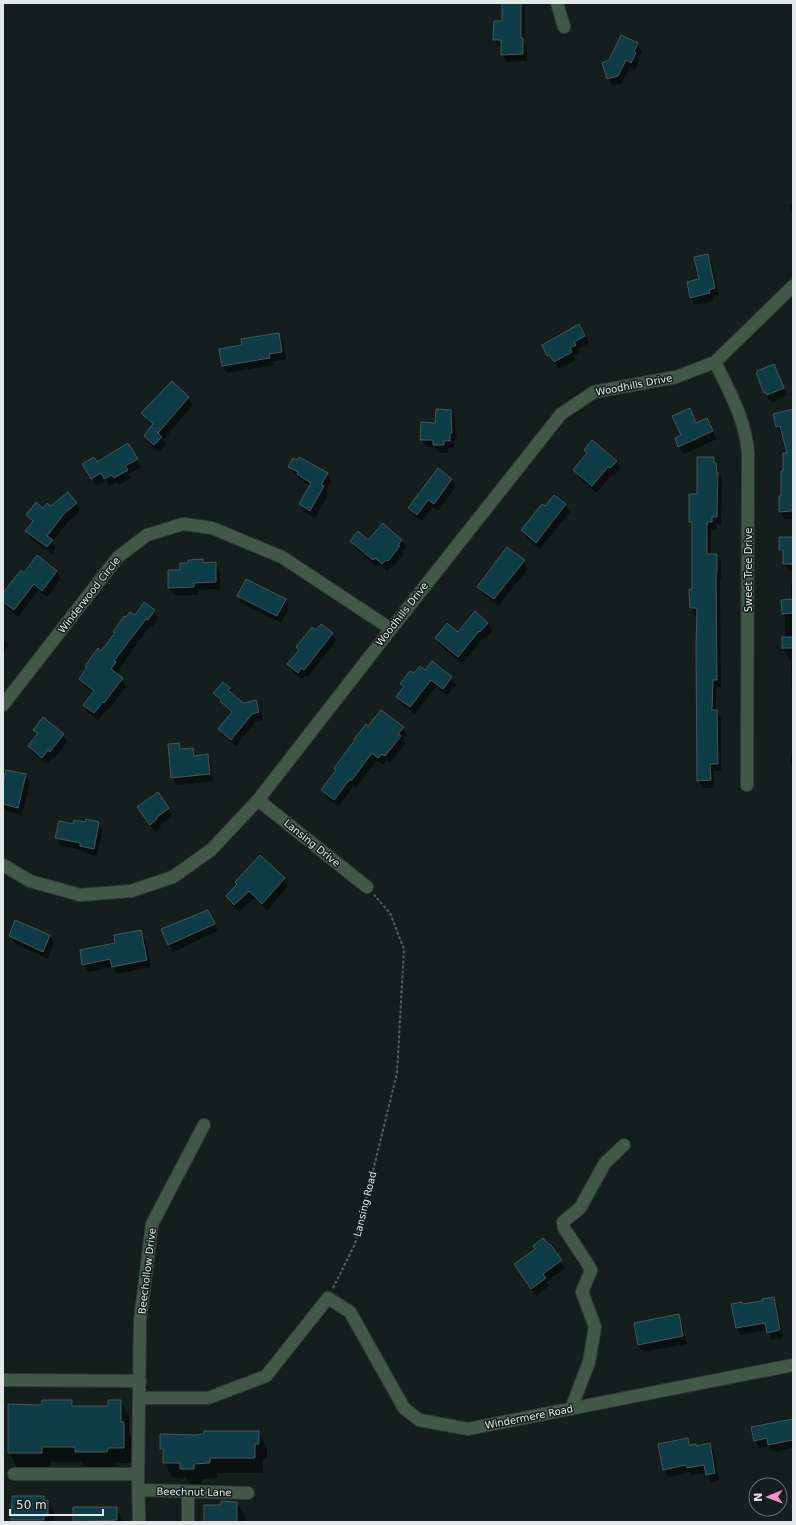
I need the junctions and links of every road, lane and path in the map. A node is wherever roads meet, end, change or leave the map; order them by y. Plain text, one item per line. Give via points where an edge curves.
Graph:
1 (557, 3) edge
2 (564, 27) dead end
3 (793, 286) edge
4 (715, 362) junction
5 (391, 629) junction
6 (3, 705) edge
7 (747, 784) dead end
8 (258, 800) junction
9 (3, 865) edge
10 (366, 887) joint
11 (204, 1125) dead end
12 (624, 1145) dead end
13 (328, 1298) junction
14 (793, 1365) edge
15 (3, 1380) edge
16 (140, 1381) junction
17 (139, 1398) junction
18 (571, 1409) junction
19 (14, 1474) dead end
20 (138, 1474) junction
21 (140, 1490) junction
22 (188, 1492) junction
23 (248, 1493) dead end
24 (139, 1522) edge
25 (188, 1522) edge

1 - 2 street
3 - 4 street, Woodhills Drive
4 - 5 street, Woodhills Drive via 676,377 594,392 561,414
4 - 7 street, Sweet Tree Drive via 744,422 747,438
5 - 6 street, Winderwood Circle via 282,557 212,528 183,524 148,535 118,557
5 - 8 street, Woodhills Drive
8 - 9 street, Woodhills Drive via 211,850 172,877 130,891 80,895 30,880
8 - 10 street, Lansing Drive
10 - 13 path, Lansing Road via 390,913 404,950 397,1073 355,1244
11 - 16 street, Beechollow Drive via 152,1224 140,1321
12 - 18 street via 605,1162 580,1208 563,1222 564,1228 591,1270 582,1292 595,1327 589,1362
13 - 17 street via 266,1376 208,1398
13 - 18 street, Windermere Road via 350,1312 404,1408 419,1420 468,1429
14 - 18 street, Windermere Road
15 - 16 street
16 - 17 street, Beechollow Drive
17 - 20 street, Beechollow Drive
19 - 20 street
20 - 21 street, Beechollow Drive
21 - 22 street, Beechnut Lane
21 - 24 street, Beechollow Drive
22 - 23 street, Beechnut Lane
22 - 25 street

